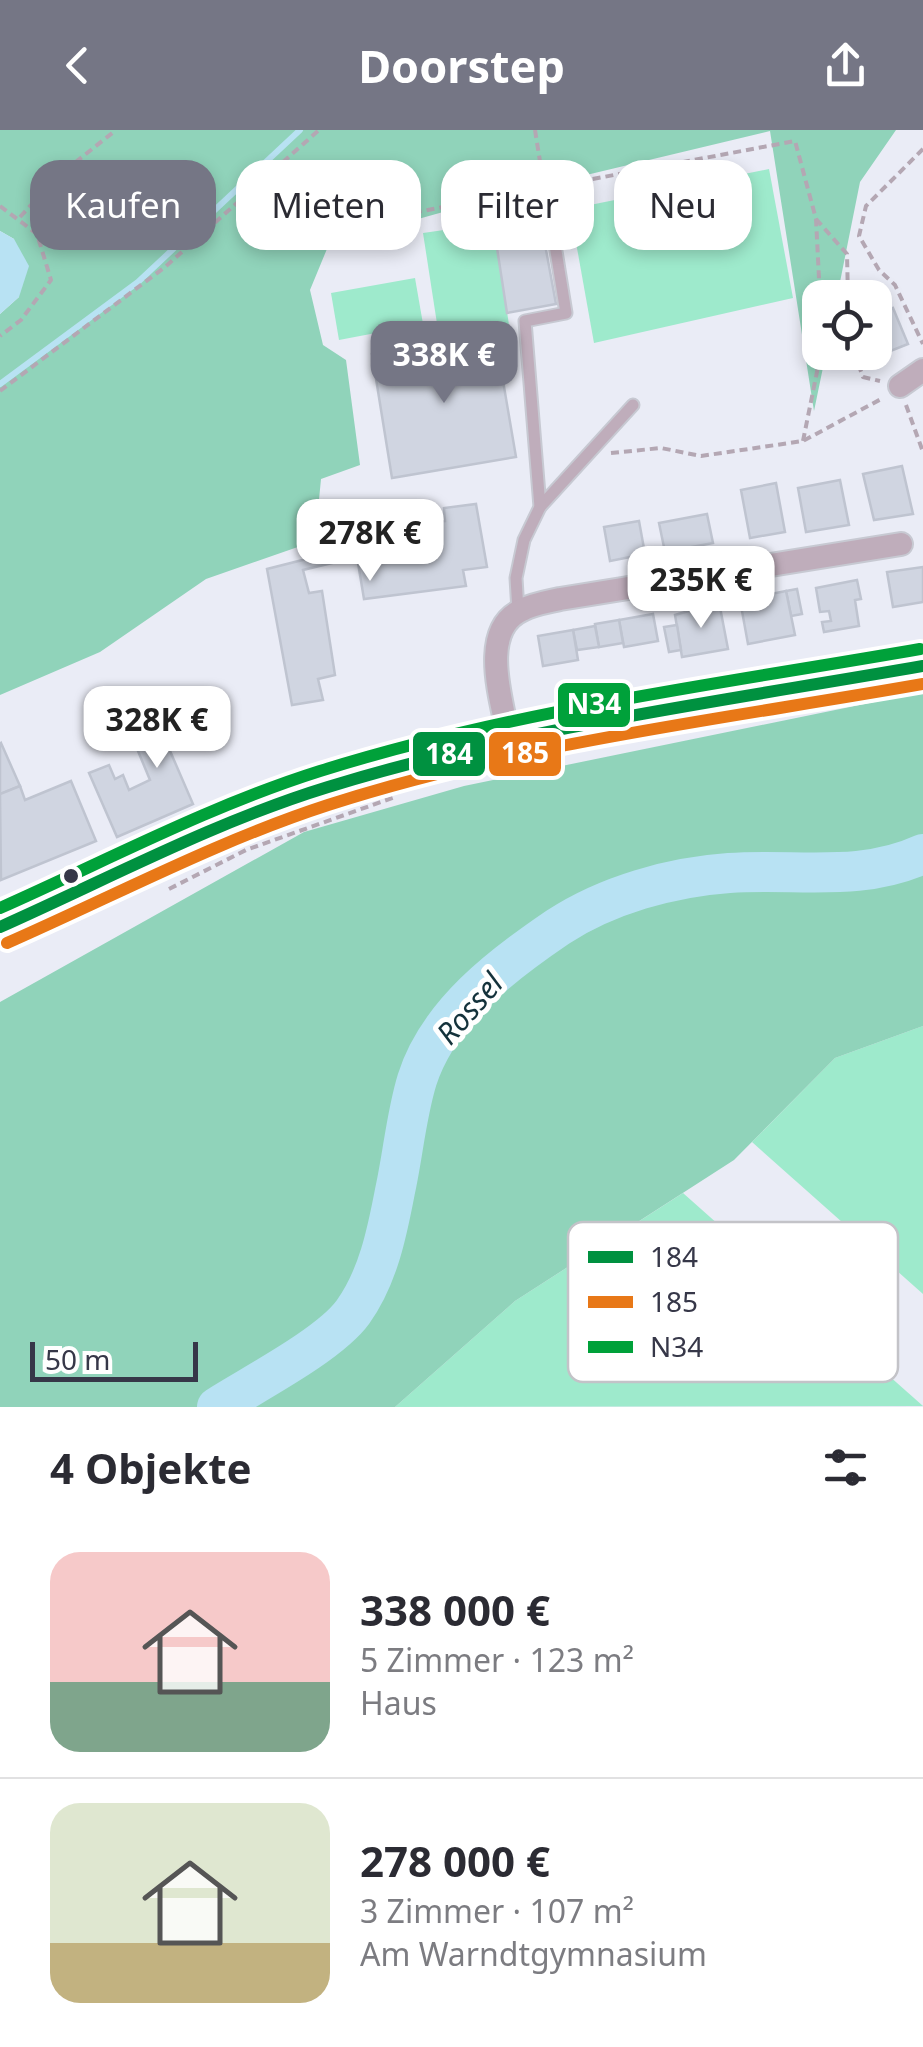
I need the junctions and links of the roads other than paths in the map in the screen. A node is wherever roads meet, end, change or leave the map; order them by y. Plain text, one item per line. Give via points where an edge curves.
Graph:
1 (556, 250) edge
2 (923, 370) edge
3 (900, 386) road end
4 (632, 405) dead end
5 (540, 507) junction
6 (901, 544) dead end
7 (518, 610) junction
8 (923, 666) edge
9 (509, 740) junction
10 (0, 927) edge

1 - 5 lane via 566,313 525,320
2 - 3 street
4 - 5 lane
5 - 7 lane via 524,540
6 - 7 street
7 - 9 street via 497,640
8 - 9 main road
9 - 10 main road via 326,788 235,820

